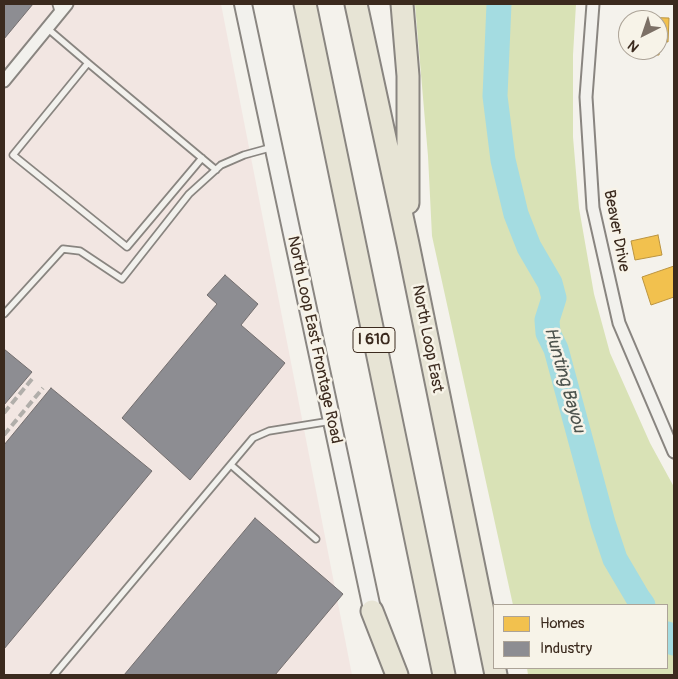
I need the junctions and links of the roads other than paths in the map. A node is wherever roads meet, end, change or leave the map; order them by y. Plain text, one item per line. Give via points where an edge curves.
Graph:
1 (243, 4) edge
2 (305, 4) edge
3 (356, 4) edge
4 (402, 4) edge
5 (592, 4) edge
6 (64, 7) edge
7 (47, 28) junction
8 (88, 63) junction
9 (4, 81) edge
10 (273, 146) junction
11 (202, 158) junction
12 (216, 170) junction
13 (408, 244) junction
14 (4, 314) edge
15 (331, 421) junction
16 (674, 452) edge
17 (231, 464) junction
18 (316, 539) dead end
19 (372, 611) junction
20 (493, 660) edge
21 (54, 675) edge
22 (386, 675) edge
23 (397, 675) edge
24 (444, 675) edge

1 - 10 main road, North Loop East Frontage Road
2 - 24 highway, I 610
3 - 13 highway, North Loop East
4 - 13 highway via 408,76
5 - 16 street, Beaver Drive via 586,97 593,208 619,323
6 - 7 street
7 - 8 lane
7 - 9 street
8 - 11 lane
8 - 11 lane via 13,155 127,247
10 - 12 lane via 244,155
10 - 15 main road, North Loop East Frontage Road
11 - 12 lane
12 - 14 lane via 189,194 122,279 80,251 63,249
13 - 20 highway, North Loop East
15 - 17 lane via 268,431 253,438
15 - 19 main road, North Loop East Frontage Road
17 - 18 lane
17 - 21 lane
19 - 22 main road, North Loop East Frontage Road
19 - 23 highway

